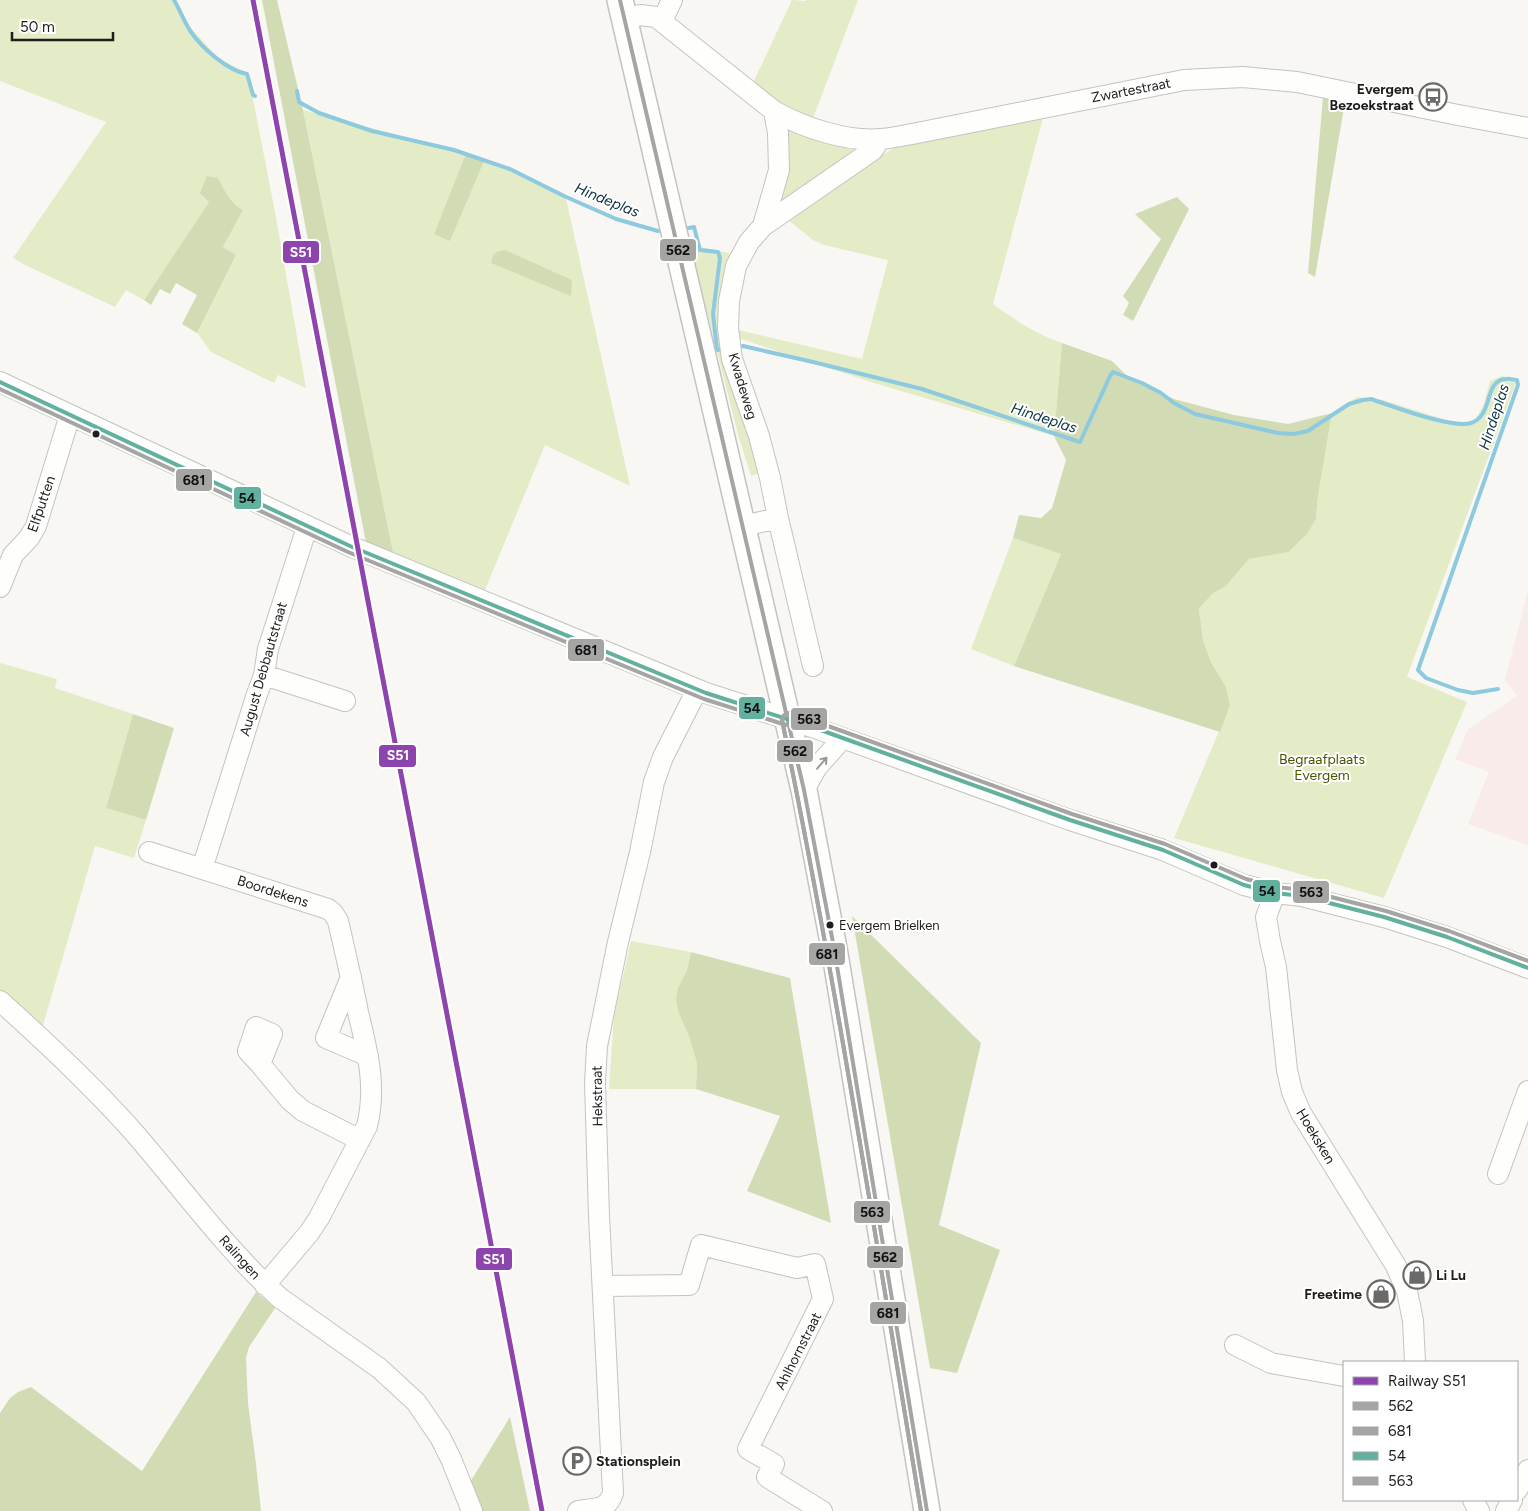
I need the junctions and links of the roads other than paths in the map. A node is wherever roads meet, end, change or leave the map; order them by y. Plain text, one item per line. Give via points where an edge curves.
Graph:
1 (672, 0) edge
2 (623, 9) edge
3 (662, 21) junction
4 (774, 111) junction
5 (1528, 128) edge
6 (880, 139) junction
7 (763, 226) junction
8 (0, 382) edge
9 (70, 415) junction
10 (778, 518) junction
11 (307, 526) junction
12 (742, 526) junction
13 (0, 586) edge
14 (813, 666) dead end
15 (264, 675) junction
16 (697, 690) junction
17 (344, 701) dead end
18 (788, 719) junction
19 (844, 738) junction
20 (804, 790) junction
21 (149, 852) dead end
22 (202, 869) junction
23 (1275, 893) junction
24 (1528, 968) edge
25 (350, 977) junction
26 (0, 1001) edge
27 (368, 1056) junction
28 (260, 1064) dead end
29 (1528, 1091) edge
30 (360, 1140) junction
31 (1498, 1174) dead end
32 (265, 1284) junction
33 (603, 1286) junction
34 (1235, 1346) dead end
35 (1415, 1361) edge
36 (1343, 1376) edge
37 (1528, 1470) edge
38 (1518, 1488) edge
39 (598, 1510) edge
40 (472, 1511) edge
41 (578, 1511) edge
42 (822, 1511) edge
43 (928, 1511) edge

1 - 3 street
2 - 3 street
2 - 12 main road
3 - 4 street
4 - 6 street via 796,122 841,136
4 - 7 street, Kwadeweg via 779,170
5 - 6 street, Zwartestraat via 1297,82 1243,76 1184,80
6 - 7 street via 873,150
7 - 10 street, Kwadeweg via 749,242 736,266 728,328 732,359 759,436
8 - 9 street
9 - 11 street
9 - 13 street, Elfputten via 36,526 13,555
10 - 12 street
10 - 14 street, Kwadeweg
11 - 15 street, August Debbautstraat via 268,649
11 - 16 street
12 - 18 main road
15 - 17 street
15 - 22 street, August Debbautstraat
16 - 18 street
16 - 33 street, Hekstraat via 654,782 597,1046 595,1083
18 - 19 street
18 - 20 main road
20 -> 19 street via 818,767
19 - 23 street via 1070,820 1163,850 1244,885
20 - 43 main road via 834,948
21 - 22 street, Boordekens
22 - 25 street, Boordekens via 328,909 338,921
23 - 24 street via 1302,896 1384,917
23 - 35 street, Hoeksken via 1266,917 1276,967 1292,1092 1301,1113 1396,1266 1407,1291 1414,1321
25 - 27 street, Boordekens
25 - 27 street via 326,1038
26 - 32 street, Ralingen via 73,1068 117,1114
27 - 30 street, Boordekens via 372,1084 370,1115
28 - 30 street via 303,1111
29 - 31 street
30 - 32 street, Boordekens via 319,1218
32 - 40 street, Ralingen via 379,1368 416,1402 440,1437
33 - 39 street, Hekstraat via 613,1493 609,1504
33 - 42 street, Ahlhornstraat via 689,1285 701,1245 796,1268 815,1264 823,1299 748,1449 774,1464 768,1478
34 - 36 street via 1271,1363
37 - 38 street
39 - 41 street

